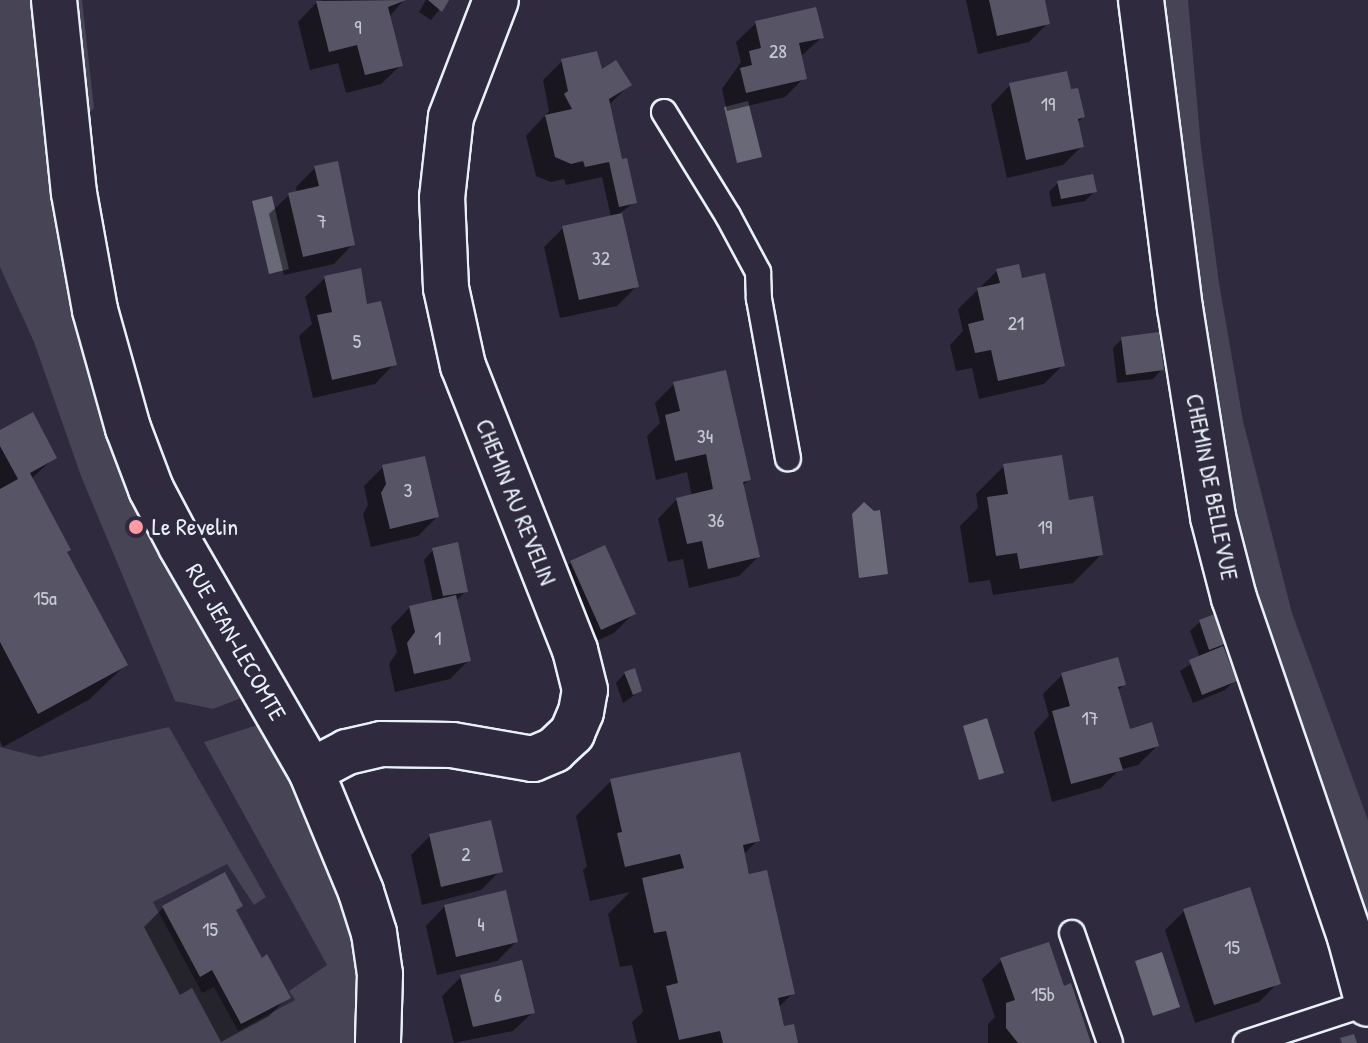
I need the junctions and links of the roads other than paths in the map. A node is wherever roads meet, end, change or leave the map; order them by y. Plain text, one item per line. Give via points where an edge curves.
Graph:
1 (54, 0) edge
2 (496, 0) edge
3 (1141, 0) edge
4 (664, 112) dead end
5 (788, 458) dead end
6 (311, 771) junction
7 (1072, 933) dead end
8 (1368, 1003) edge
9 (378, 1043) edge
10 (1110, 1043) edge
11 (1246, 1043) edge

1 - 6 street, RUE JEAN-LECOMTE via 67,146 95,310 128,428 151,489
2 - 6 street, CHEMIN AU REVELIN via 451,117 442,198 446,288 463,366 575,650 585,690 581,712 572,733 554,750 533,759 452,745 381,744 347,752
3 - 8 street, CHEMIN DE BELLEVUE via 1213,517 1234,598
4 - 5 lane via 758,272
6 - 9 street, RUE JEAN-LECOMTE via 374,933 380,974
7 - 10 lane
8 - 11 lane

